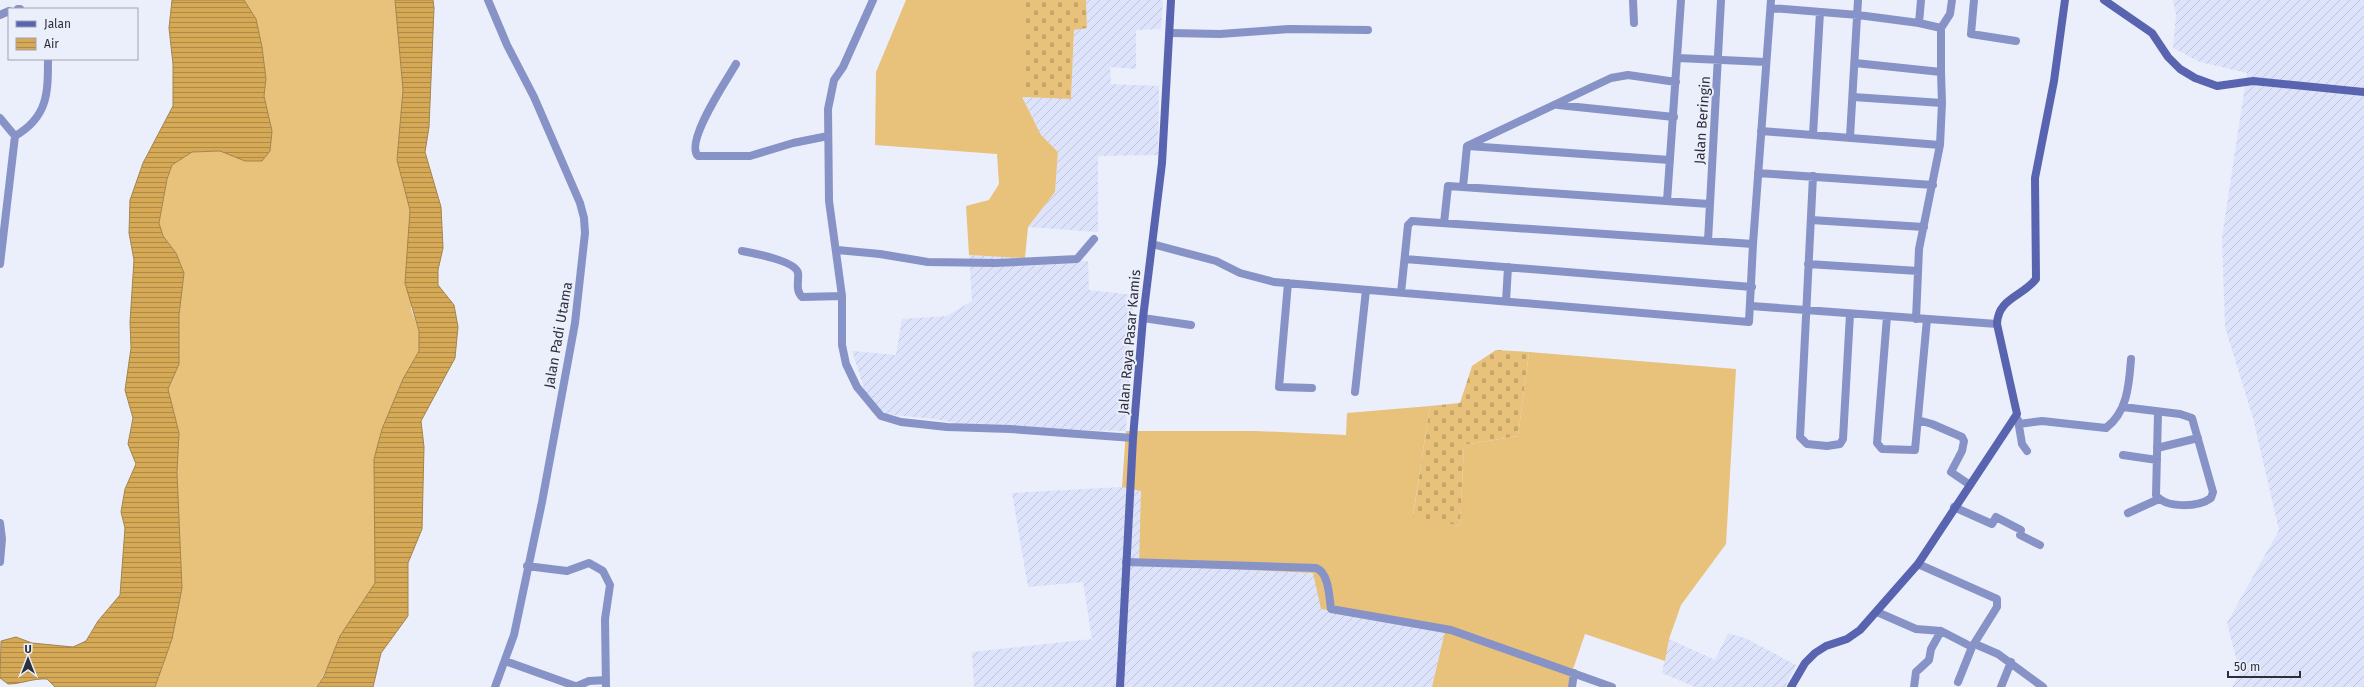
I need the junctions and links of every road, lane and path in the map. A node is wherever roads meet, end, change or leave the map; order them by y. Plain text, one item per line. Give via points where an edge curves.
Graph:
1 (488, 0) edge
2 (873, 0) edge
3 (1171, 0) edge
4 (1633, 0) edge
5 (1681, 0) edge
6 (1721, 0) edge
7 (1858, 0) edge
8 (1921, 0) edge
9 (1952, 0) edge
10 (1974, 0) edge
11 (2065, 0) edge
12 (2104, 0) edge
13 (1771, 4) edge
14 (1820, 12) junction
15 (1858, 15) junction
16 (1634, 22) dead end
17 (1919, 23) junction
18 (1941, 28) junction
19 (1368, 30) dead end
20 (1170, 33) junction
21 (2016, 41) dead end
22 (1678, 58) junction
23 (48, 60) edge
24 (1719, 60) junction
25 (1766, 62) junction
26 (1855, 63) junction
27 (736, 64) dead end
28 (1941, 72) junction
29 (1676, 82) junction
30 (2364, 92) edge
31 (1852, 97) junction
32 (1942, 103) junction
33 (1557, 104) junction
34 (1674, 117) junction
35 (0, 118) edge
36 (1761, 131) junction
37 (1813, 135) junction
38 (15, 136) junction
39 (828, 136) junction
40 (1850, 138) junction
41 (1940, 145) junction
42 (1467, 146) junction
43 (1670, 160) junction
44 (1758, 173) junction
45 (1813, 176) junction
46 (1933, 185) junction
47 (1463, 188) junction
48 (1667, 201) junction
49 (1709, 204) junction
50 (1810, 220) junction
51 (1444, 223) junction
52 (1924, 227) junction
53 (1094, 239) dead end
54 (1708, 241) junction
55 (1152, 244) junction
56 (1752, 244) junction
57 (837, 250) junction
58 (742, 251) dead end
59 (1405, 259) junction
60 (0, 264) edge
61 (1808, 264) junction
62 (1508, 267) junction
63 (1918, 271) junction
64 (1288, 283) junction
65 (1752, 287) junction
66 (1366, 290) junction
67 (1402, 293) junction
68 (842, 296) junction
69 (1506, 301) junction
70 (1751, 306) junction
71 (1806, 311) junction
72 (1850, 314) junction
73 (1887, 316) junction
74 (1143, 318) junction
75 (1916, 318) junction
76 (1927, 319) junction
77 (1997, 324) junction
78 (1191, 325) dead end
79 (2131, 359) dead end
80 (1312, 388) dead end
81 (1355, 392) dead end
82 (2123, 407) junction
83 (2158, 413) junction
84 (2017, 414) junction
85 (1918, 420) junction
86 (2019, 424) junction
87 (1133, 438) junction
88 (2198, 438) junction
89 (2157, 448) junction
90 (2027, 451) dead end
91 (2123, 455) dead end
92 (2157, 460) junction
93 (1970, 485) junction
94 (2159, 499) junction
95 (1954, 507) junction
96 (2128, 513) dead end
97 (0, 523) edge
98 (2040, 545) dead end
99 (0, 562) edge
100 (1126, 562) junction
101 (1918, 564) junction
102 (527, 566) junction
103 (1877, 612) junction
104 (1941, 631) junction
105 (1974, 646) junction
106 (505, 661) junction
107 (2011, 662) junction
108 (1574, 673) junction
109 (1958, 682) dead end
110 (606, 684) edge
111 (1795, 686) edge
112 (495, 687) edge
113 (575, 687) edge
114 (1120, 687) edge
115 (1572, 687) edge
116 (1612, 687) edge
117 (1914, 687) edge
118 (2001, 687) edge
119 (2043, 687) edge

1 - 102 street, Jalan Padi Utama via 543,117 584,218 584,254 575,323 542,502
2 - 39 street via 831,88
3 - 20 street, Jalan Raya Pasar Kamis
4 - 16 street
5 - 22 street
6 - 24 street, Jalan Beringin
7 - 15 street
8 - 17 street
9 - 18 street via 1950,14
10 - 21 street via 1971,34
11 - 77 street via 2054,81 2035,178 2036,279 1999,309
12 - 30 street via 2152,33 2168,57 2180,68 2202,81 2217,86 2253,81
13 - 14 street
13 - 25 street
14 - 15 street
14 - 37 street
15 - 17 street
15 - 26 street
17 - 18 street
18 - 28 street
19 - 20 street via 1289,29 1220,34
20 - 55 street, Jalan Raya Pasar Kamis via 1162,163
22 - 24 street
22 - 29 street
23 - 38 street via 43,110 28,129
24 - 25 street
24 - 49 street, Jalan Beringin
25 - 36 street
26 - 28 street
26 - 31 street
27 - 39 street via 700,125 696,150 698,156 750,156 778,146
28 - 32 street
29 - 33 street via 1618,76
29 - 34 street
31 - 32 street
31 - 40 street
32 - 41 street
33 - 34 street
33 - 42 street
34 - 43 street
35 - 38 street
36 - 37 street
36 - 44 street
37 - 40 street
38 - 60 street
39 - 57 street via 829,201
40 - 41 street
41 - 46 street
42 - 43 street
42 - 47 street
43 - 48 street
44 - 45 street
44 - 56 street
45 - 46 street
45 - 50 street
46 - 52 street
47 - 48 street
47 - 51 street via 1448,186
48 - 49 street
49 - 54 street, Jalan Beringin
50 - 52 street
50 - 61 street
51 - 54 street
51 - 59 street via 1408,223
52 - 63 street
53 - 57 street via 1077,259 996,263 928,262
54 - 56 street
55 - 64 street via 1216,261 1253,278
55 - 74 street, Jalan Raya Pasar Kamis
56 - 65 street
57 - 68 street
58 - 68 street via 794,266 798,272 798,289 802,296
59 - 62 street
59 - 67 street
61 - 63 street
61 - 71 street
62 - 65 street
62 - 69 street
63 - 75 street
64 - 66 street
64 - 80 street via 1279,387
65 - 70 street
66 - 67 street
66 - 81 street
67 - 69 street
68 - 87 street via 842,345 846,364 857,387 881,416 901,422 947,427
69 - 70 street via 1749,322
70 - 71 street
71 - 72 street
71 - 72 street via 1800,437 1807,444 1827,446 1838,446 1843,439
72 - 73 street
73 - 75 street
73 - 85 street via 1878,447 1915,450
74 - 78 street
74 - 87 street, Jalan Raya Pasar Kamis
75 - 76 street
76 - 77 street
76 - 85 street
77 - 84 street
79 - 82 street
82 - 83 street
82 - 86 street via 2106,428 2042,421
83 - 88 street via 2192,418
83 - 89 street
84 - 86 street
84 - 93 street
85 - 93 street via 1962,437 1962,451 1951,472
86 - 90 street via 2022,444
87 - 100 street, Jalan Raya Pasar Kamis
88 - 89 street
88 - 94 street via 2213,492 2211,498 2198,504 2164,502
89 - 92 street
91 - 92 street
92 - 94 street via 2156,495
93 - 95 street
94 - 96 street
95 - 98 street via 1992,524 1996,517 2021,530 2020,535
95 - 101 street
97 - 99 street
100 - 108 street via 1316,568 1324,575 1331,609 1451,630
100 - 114 street, Jalan Raya Pasar Kamis
101 - 103 street
101 - 105 street via 1997,599 1997,607
102 - 106 street, Jalan Padi Utama via 514,635
102 - 110 street via 567,571 589,563 603,571 610,585 605,619
103 - 104 street via 1916,629
103 - 111 street via 1860,630 1847,639 1826,646 1815,653 1805,663
104 - 105 street
104 - 117 street via 1931,649 1929,660 1916,672
105 - 107 street
105 - 109 street
106 - 112 street, Jalan Padi Utama
106 - 113 street
107 - 118 street
107 - 119 street
108 - 115 street
108 - 116 street
110 - 113 street via 588,681

